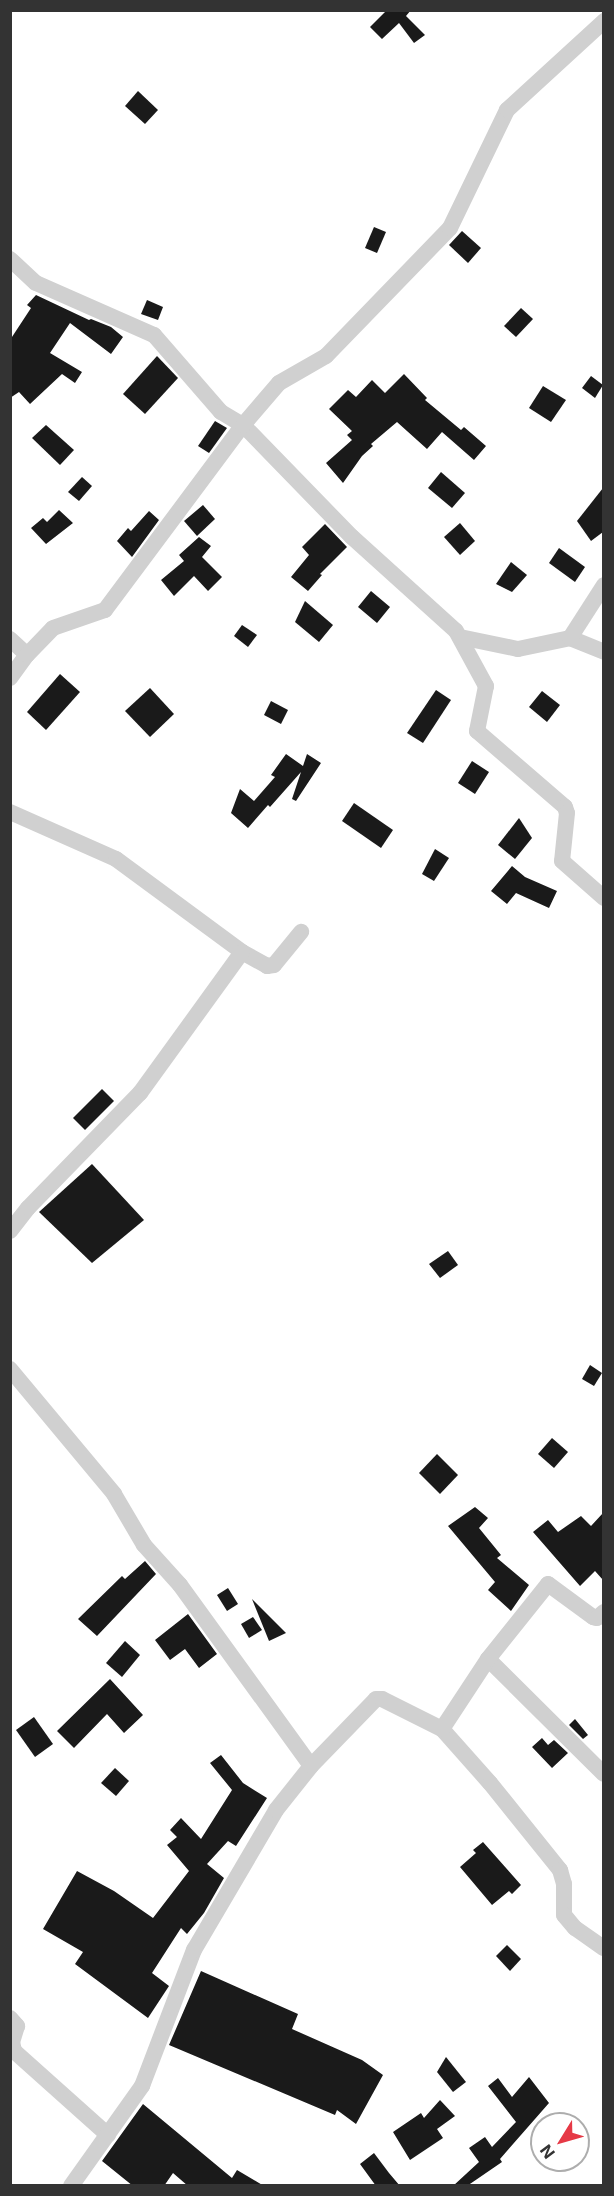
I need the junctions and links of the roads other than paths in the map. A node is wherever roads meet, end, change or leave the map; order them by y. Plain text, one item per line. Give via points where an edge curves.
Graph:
1 (603, 21) edge
2 (10, 260) edge
3 (243, 425) junction
4 (603, 585) edge
5 (460, 637) junction
6 (570, 638) junction
7 (10, 639) edge
8 (603, 652) edge
9 (27, 654) junction
10 (10, 678) edge
11 (10, 812) edge
12 (603, 898) edge
13 (301, 932) dead end
14 (242, 952) junction
15 (10, 1231) edge
16 (10, 1369) edge
17 (603, 1612) edge
18 (488, 1659) junction
19 (442, 1729) junction
20 (311, 1766) junction
21 (603, 1774) edge
22 (603, 1948) edge
23 (10, 2018) edge
24 (108, 2135) junction
25 (71, 2186) edge

1 - 3 street via 507,110 450,228 326,356 279,383
2 - 3 street via 36,283 149,331 221,412
3 - 5 street via 352,537
3 - 9 street via 105,610 57,625
4 - 6 street
5 - 6 street via 518,649
5 - 12 street via 486,686 477,731 565,807 562,861
6 - 8 street
7 - 9 street
9 - 10 street
11 - 14 street via 116,859
13 - 14 street via 274,965 267,966
14 - 15 street via 140,1093
16 - 20 street via 114,1494 144,1545 180,1585
17 - 18 street via 592,1617 548,1584
18 - 19 street
18 - 21 street
19 - 20 street via 376,1699
19 - 22 street via 560,1870 564,1915
20 - 24 street via 276,1810 194,1950 142,2086
23 - 24 street via 17,2023 14,2051
24 - 25 street

